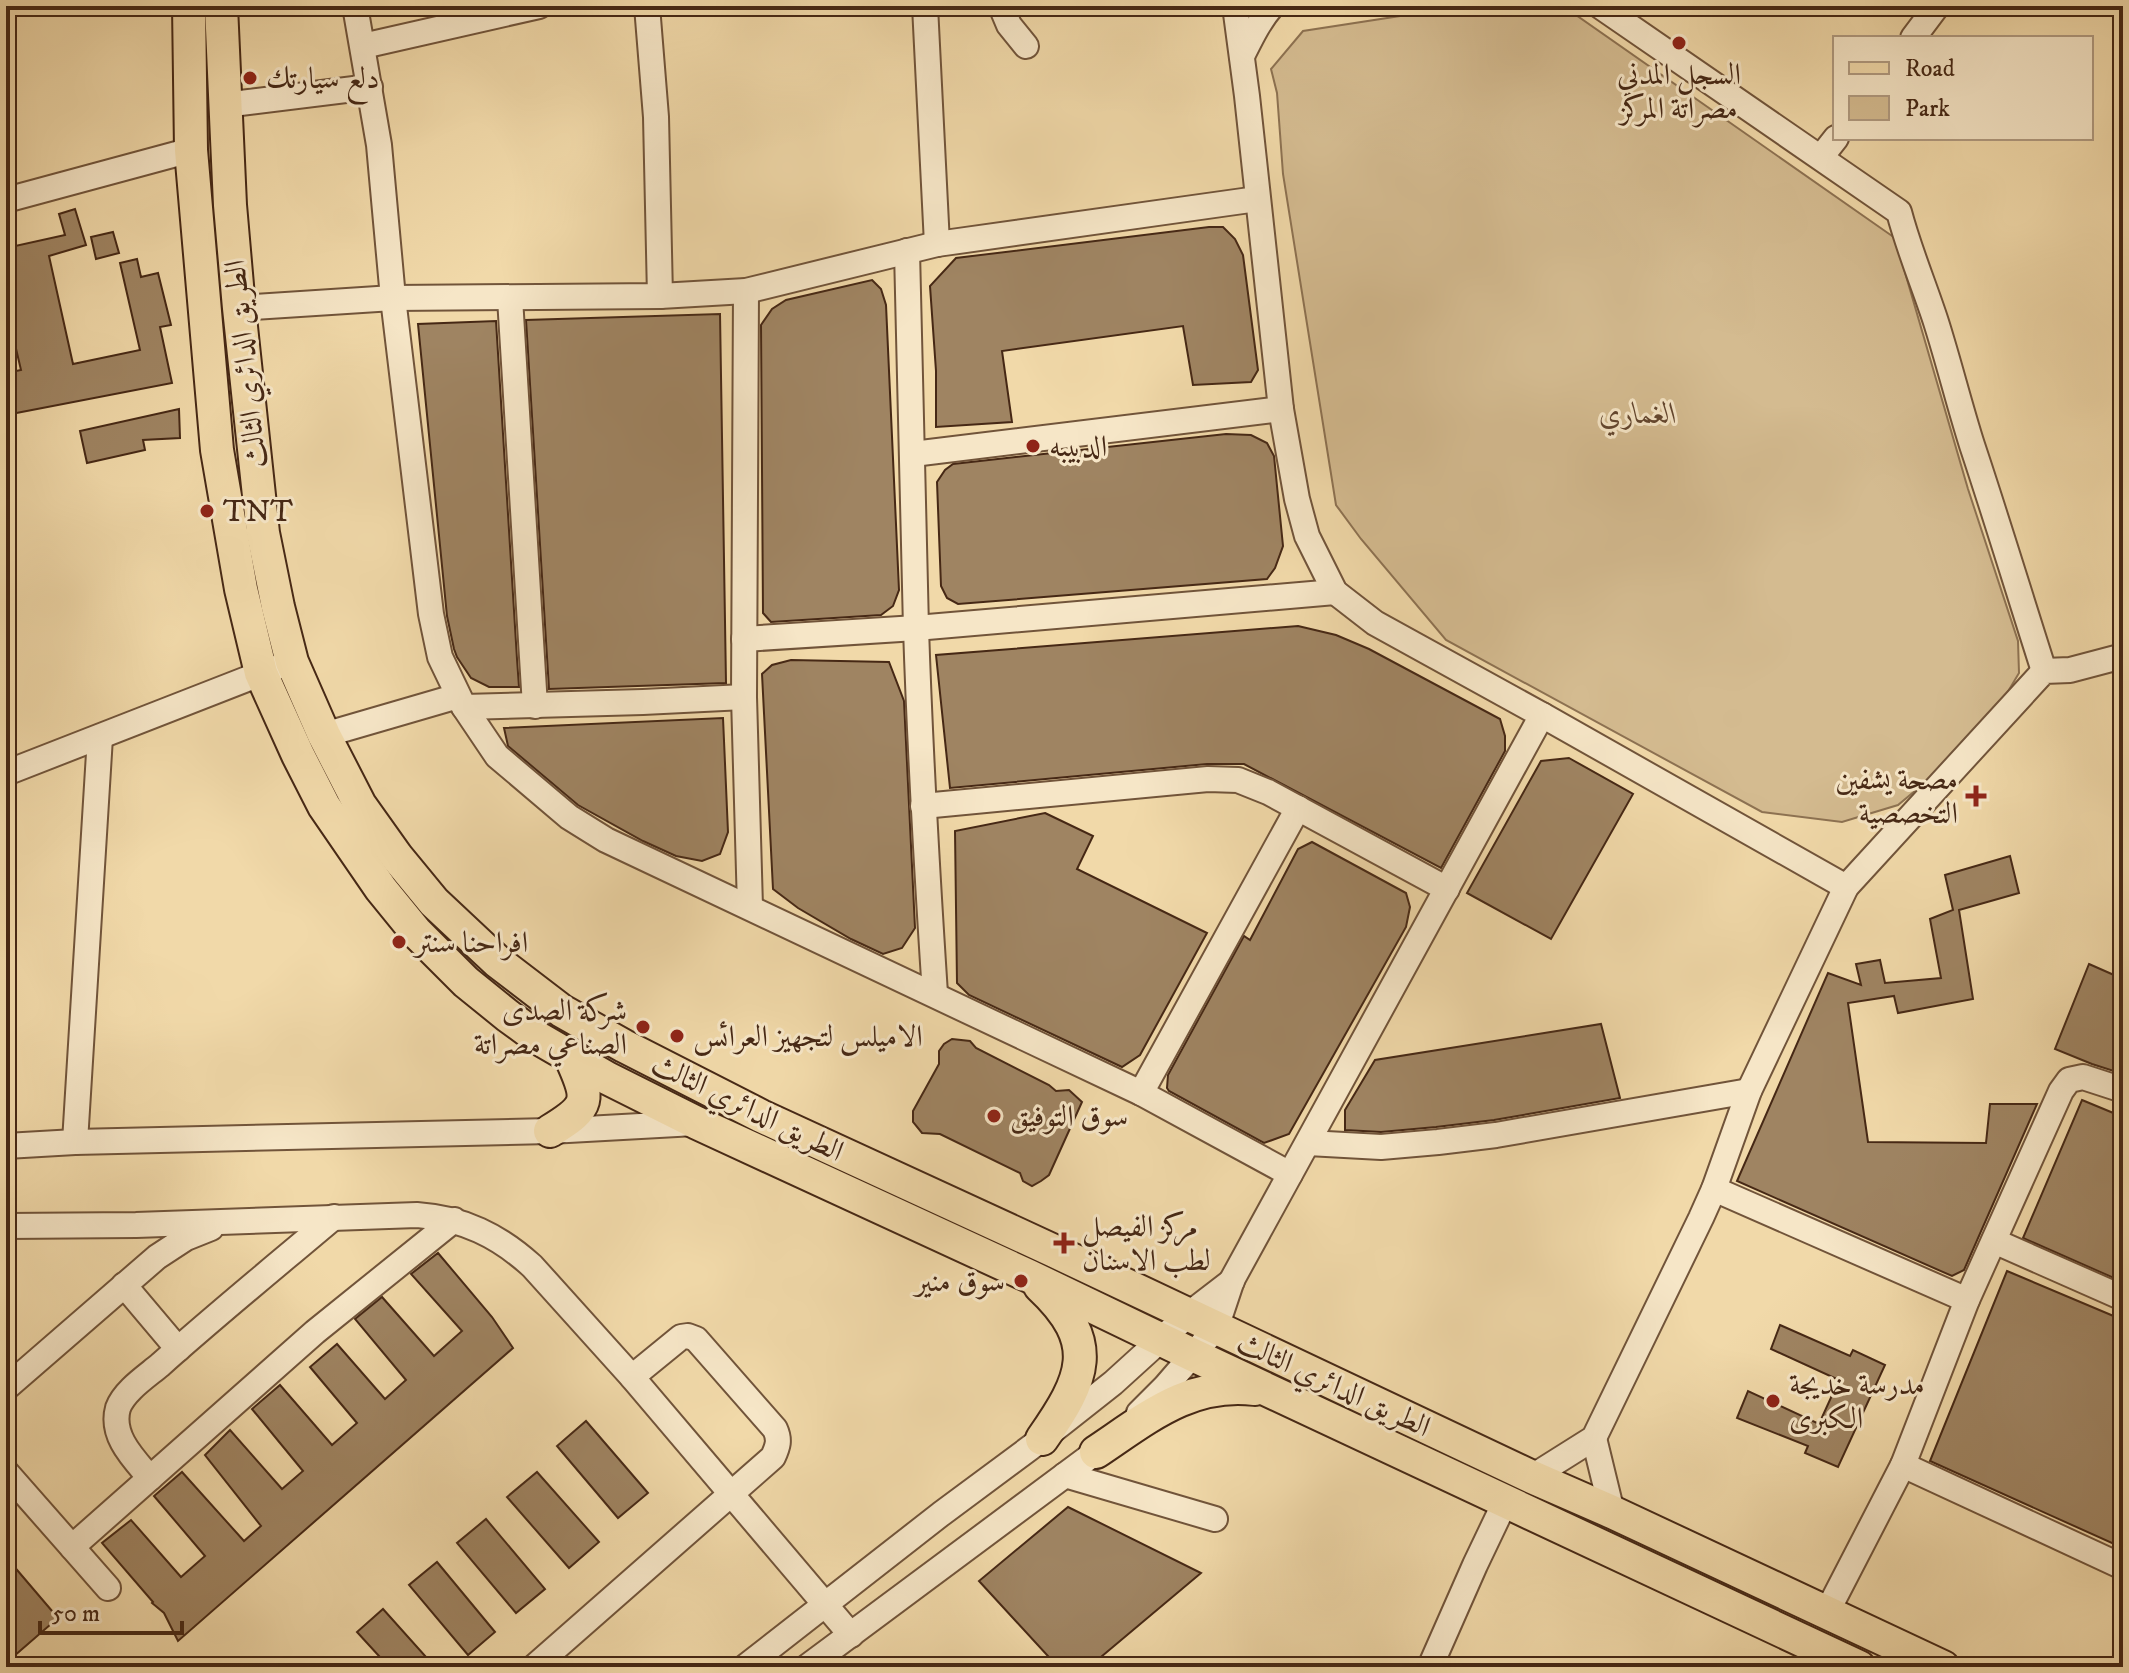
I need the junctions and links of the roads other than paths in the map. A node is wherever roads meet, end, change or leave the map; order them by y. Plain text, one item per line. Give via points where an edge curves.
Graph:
1 (189, 6) edge
2 (221, 6) edge
3 (355, 6) edge
4 (539, 6) edge
5 (647, 6) edge
6 (925, 6) edge
7 (1001, 6) edge
8 (1235, 6) edge
9 (1272, 6) edge
10 (1600, 6) edge
11 (1937, 6) edge
12 (1914, 36) edge
13 (363, 46) junction
14 (1026, 46) dead end
15 (1241, 59) junction
16 (370, 87) junction
17 (224, 105) junction
18 (1828, 148) edge
19 (191, 150) junction
20 (1257, 199) junction
21 (6, 200) edge
22 (937, 244) junction
23 (907, 251) junction
24 (746, 291) junction
25 (660, 296) junction
26 (393, 298) junction
27 (510, 298) junction
28 (239, 308) junction
29 (1281, 409) junction
30 (913, 454) junction
31 (1335, 592) junction
32 (916, 628) junction
33 (744, 639) junction
34 (2123, 656) edge
35 (292, 662) junction
36 (2044, 671) junction
37 (261, 673) junction
38 (744, 697) junction
39 (461, 702) junction
40 (535, 706) junction
41 (1542, 715) junction
42 (324, 735) junction
43 (100, 737) junction
44 (6, 773) edge
45 (923, 806) junction
46 (1298, 808) junction
47 (1846, 887) junction
48 (1447, 889) junction
49 (750, 907) junction
50 (935, 994) junction
51 (571, 1058) junction
52 (2123, 1090) edge
53 (1749, 1091) junction
54 (1141, 1093) junction
55 (697, 1123) junction
56 (550, 1131) junction
57 (75, 1142) junction
58 (1308, 1143) junction
59 (6, 1146) edge
60 (1290, 1174) junction
61 (1714, 1189) junction
62 (393, 1216) junction
63 (334, 1217) junction
64 (273, 1219) junction
65 (237, 1220) junction
66 (454, 1220) junction
67 (136, 1225) junction
68 (6, 1226) edge
69 (1994, 1241) junction
70 (415, 1252) junction
71 (282, 1261) junction
72 (150, 1263) junction
73 (1029, 1276) junction
74 (124, 1285) junction
75 (2123, 1298) edge
76 (1967, 1300) junction
77 (1203, 1321) junction
78 (1162, 1339) junction
79 (178, 1349) junction
80 (1193, 1355) junction
81 (632, 1377) junction
82 (6, 1388) edge
83 (1270, 1390) junction
84 (1594, 1438) junction
85 (1042, 1439) junction
86 (1096, 1452) junction
87 (1903, 1465) junction
88 (6, 1472) edge
89 (1065, 1475) junction
90 (1532, 1477) junction
91 (150, 1478) junction
92 (730, 1493) junction
93 (1506, 1500) junction
94 (1612, 1512) junction
95 (1215, 1519) dead end
96 (72, 1547) junction
97 (2123, 1567) edge
98 (108, 1588) dead end
99 (825, 1605) junction
100 (1827, 1612) junction
101 (851, 1635) junction
102 (534, 1667) edge
103 (745, 1667) edge
104 (807, 1667) edge
105 (1430, 1667) edge
106 (1859, 1667) edge
107 (1943, 1667) edge

1 - 19 main road, الطريق الدائري الثالث
2 - 17 main road, الطريق الدائري الثالث
3 - 13 street
4 - 13 street
5 - 25 street via 656,117
6 - 22 street
7 - 14 street
8 - 15 street
9 - 15 street
10 - 18 street
11 - 12 street
13 - 16 street
15 - 20 street
16 - 17 street
16 - 26 street
17 - 28 main road, الطريق الدائري الثالث
18 - 36 street via 1899,212
19 - 21 street
19 - 37 main road, الطريق الدائري الثالث via 217,450
20 - 22 street
20 - 29 street
22 - 23 street
23 - 24 street
23 - 30 street
24 - 25 street
24 - 33 street
25 - 27 street
26 - 27 street
26 - 28 street
26 - 39 street via 431,614 440,657
27 - 40 street
28 - 35 main road, الطريق الدائري الثالث via 263,533
29 - 30 street
29 - 31 street via 1307,536
30 - 32 street
31 - 32 street
31 - 41 street via 1375,623
32 - 33 street
32 - 45 street
33 - 38 street
34 - 36 street
35 - 37 street
35 - 42 main road, الطريق الدائري الثالث
36 - 47 street
37 - 43 street
37 - 51 main road, الطريق الدائري الثالث via 324,806 381,889 466,982
38 - 40 street
38 - 49 street
39 - 40 street
39 - 42 street
39 - 49 street via 497,756 569,817 606,840
41 - 47 street
41 - 48 street
42 - 77 main road, الطريق الدائري الثالث via 360,805 434,902 498,962 562,1011 761,1116
43 - 44 street
43 - 57 street
45 - 46 street via 1208,779 1238,780
45 - 50 street
46 - 48 street
46 - 54 street
47 - 53 street
48 - 58 street
49 - 50 street
50 - 54 street
51 - 55 main road, الطريق الدائري الثالث
51 - 56 main road via 584,1100
52 - 69 street via 2083,1077 2069,1080
53 - 58 street via 1438,1142 1381,1147
53 - 61 street
54 - 60 street
55 - 56 street
55 - 73 main road, الطريق الدائري الثالث
56 - 57 street
57 - 59 street
58 - 60 street
60 - 77 street via 1232,1280
61 - 76 street
61 - 84 street
62 - 63 street
62 - 66 street
62 - 70 street
63 - 64 street
63 - 71 street
64 - 65 street
64 - 71 street
65 - 67 street
65 - 72 street via 186,1238
66 - 70 street
66 - 81 street via 491,1235 532,1266
67 - 68 street
67 - 72 street
69 - 75 street
69 - 76 street
70 - 91 street via 315,1332
71 - 79 street
72 - 74 street
73 - 78 main road, الطريق الدائري الثالث
73 - 85 main road via 1065,1313 1080,1351 1074,1388
74 - 79 street
74 - 82 street
76 - 87 street
77 - 78 street
77 - 80 street
77 - 90 main road, الطريق الدائري الثالث
78 - 80 main road, الطريق الدائري الثالث
78 - 85 street
79 - 91 street via 119,1405 122,1441
80 - 83 main road, الطريق الدائري الثالث
80 - 86 street
81 - 92 street
81 - 92 street via 688,1336 700,1342 775,1429 779,1437 773,1457
83 - 86 main road via 1238,1386 1189,1395
83 - 93 main road, الطريق الدائري الثالث
84 - 90 street
84 - 94 street
85 - 99 street
86 - 89 street
87 - 97 street
87 - 100 street
88 - 96 street
89 - 95 street
89 - 101 street
90 - 94 main road, الطريق الدائري الثالث
91 - 96 street
92 - 99 street
92 - 102 street
93 - 105 street
93 - 106 main road, الطريق الدائري الثالث
94 - 100 main road, الطريق الدائري الثالث
96 - 98 street
99 - 101 street
99 - 103 street
100 - 107 main road, الطريق الدائري الثالث
101 - 104 street

